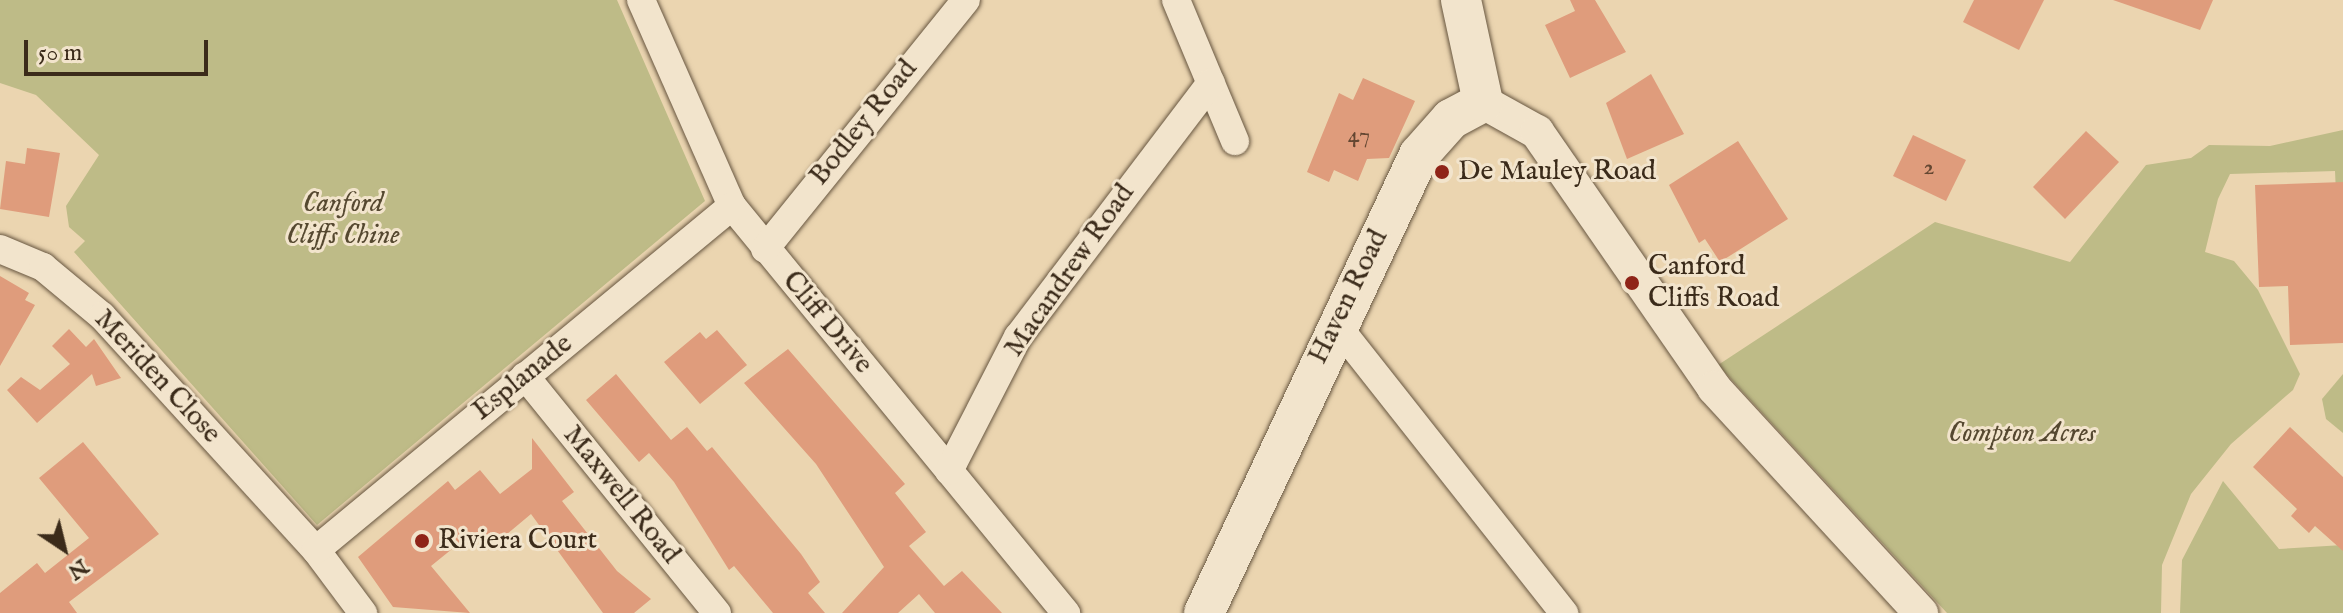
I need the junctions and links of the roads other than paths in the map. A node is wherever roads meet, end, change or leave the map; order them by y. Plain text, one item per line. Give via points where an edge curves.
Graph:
1 (966, 0) edge
2 (1176, 0) edge
3 (1461, 0) edge
4 (642, 1) edge
5 (1211, 83) junction
6 (1483, 102) junction
7 (1235, 141) dead end
8 (732, 206) junction
9 (0, 249) edge
10 (765, 249) junction
11 (1335, 323) junction
12 (525, 376) junction
13 (949, 471) junction
14 (316, 550) junction
15 (363, 613) edge
16 (717, 613) edge
17 (1066, 613) edge
18 (1204, 613) edge
19 (1564, 613) edge
20 (1921, 613) edge

1 - 10 street, Bodley Road
2 - 5 street
3 - 6 main road
4 - 8 street, Cliff Drive
5 - 7 street
5 - 13 street, Macandrew Road via 1018,337
6 - 11 main road, Haven Road via 1451,119 1419,155
6 - 20 street via 1537,132 1714,388
8 - 10 street, Cliff Drive
8 - 12 street, Esplanade
9 - 14 street, Meriden Close via 43,267 102,316
10 - 13 street, Cliff Drive
11 - 18 main road, Haven Road
11 - 19 street
12 - 14 street, Esplanade
12 - 16 street, Maxwell Road
13 - 17 street, Cliff Drive
14 - 15 street, Meriden Close

